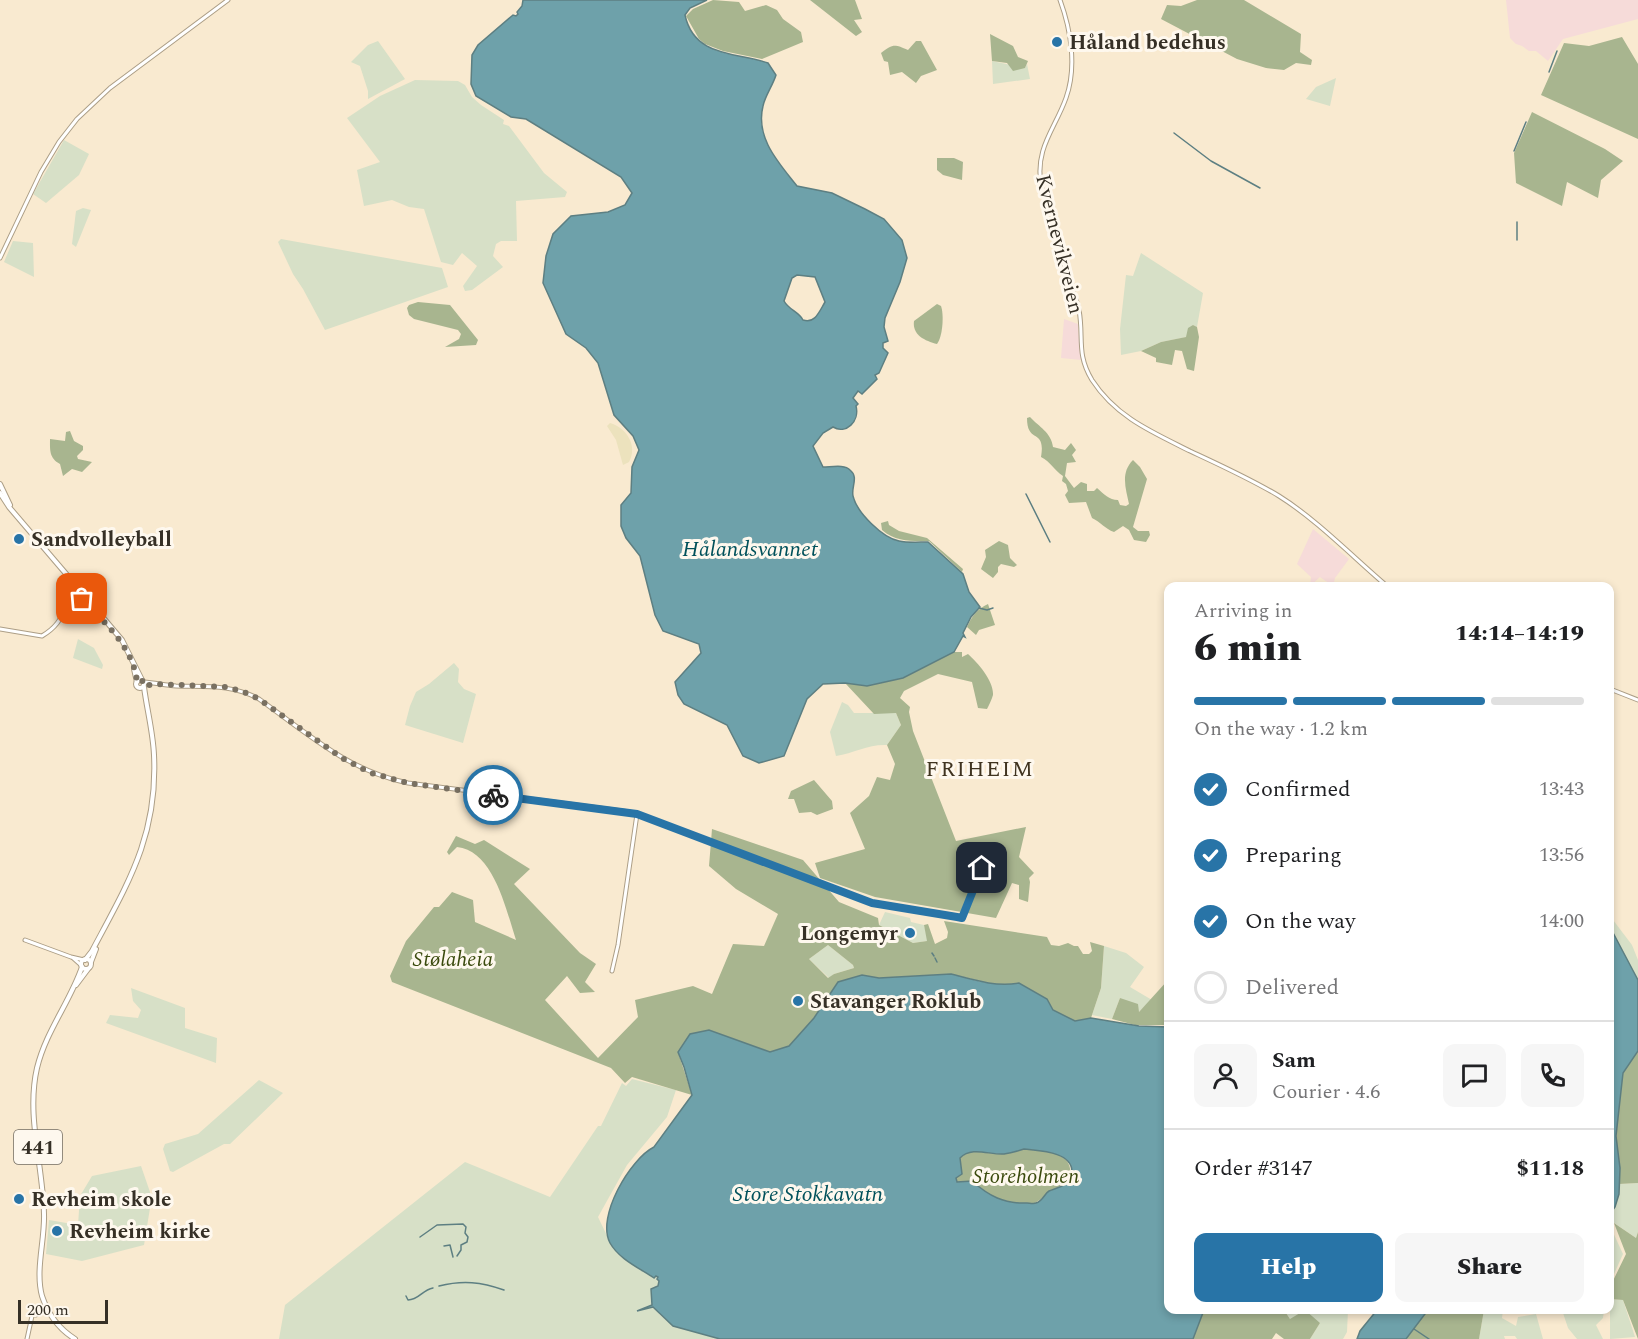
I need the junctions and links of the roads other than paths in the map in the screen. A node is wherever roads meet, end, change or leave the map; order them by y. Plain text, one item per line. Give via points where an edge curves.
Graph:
1 (228, 0) edge
2 (1060, 0) edge
3 (0, 258) edge
4 (0, 484) edge
5 (0, 494) edge
6 (15, 514) junction
7 (1383, 582) edge
8 (79, 594) junction
9 (0, 629) edge
10 (142, 684) junction
11 (1614, 691) edge
12 (1638, 700) edge
13 (637, 814) junction
14 (989, 855) dead end
15 (112, 916) junction
16 (25, 940) dead end
17 (71, 957) junction
18 (84, 960) junction
19 (91, 962) junction
20 (82, 967) junction
21 (87, 969) junction
22 (612, 971) dead end
23 (62, 1009) junction
24 (47, 1308) junction
25 (27, 1339) edge
26 (75, 1339) edge

1 - 3 street via 115,84 77,119 40,172
2 - 7 street, Kvernevikveien via 1070,40 1070,83 1044,144 1041,184 1056,227 1066,275 1078,302 1081,356 1088,373 1112,405 1131,421 1282,498
4 - 6 main road, 441
5 - 6 main road, 441
6 - 8 main road, 441
8 - 9 street via 70,601 58,624 42,636
8 - 10 main road, 441 via 115,634
10 - 13 street via 221,687 244,692 357,767 391,779
10 - 15 main road, 441 via 154,758 150,813 136,865
11 - 12 street
13 - 14 street via 872,903 962,918
13 - 22 street
15 - 18 main road, 441
15 - 19 main road, 441
16 - 17 street
17 - 18 street
17 - 20 street
18 - 19 main road
18 - 20 main road, 441
19 - 21 main road, 441
20 - 21 main road
20 - 23 main road, 441
21 - 23 main road, 441
23 - 24 main road, 441 via 43,1048 34,1094 45,1217 40,1283
24 - 25 street via 32,1318
24 - 26 main road, 441 via 61,1328

